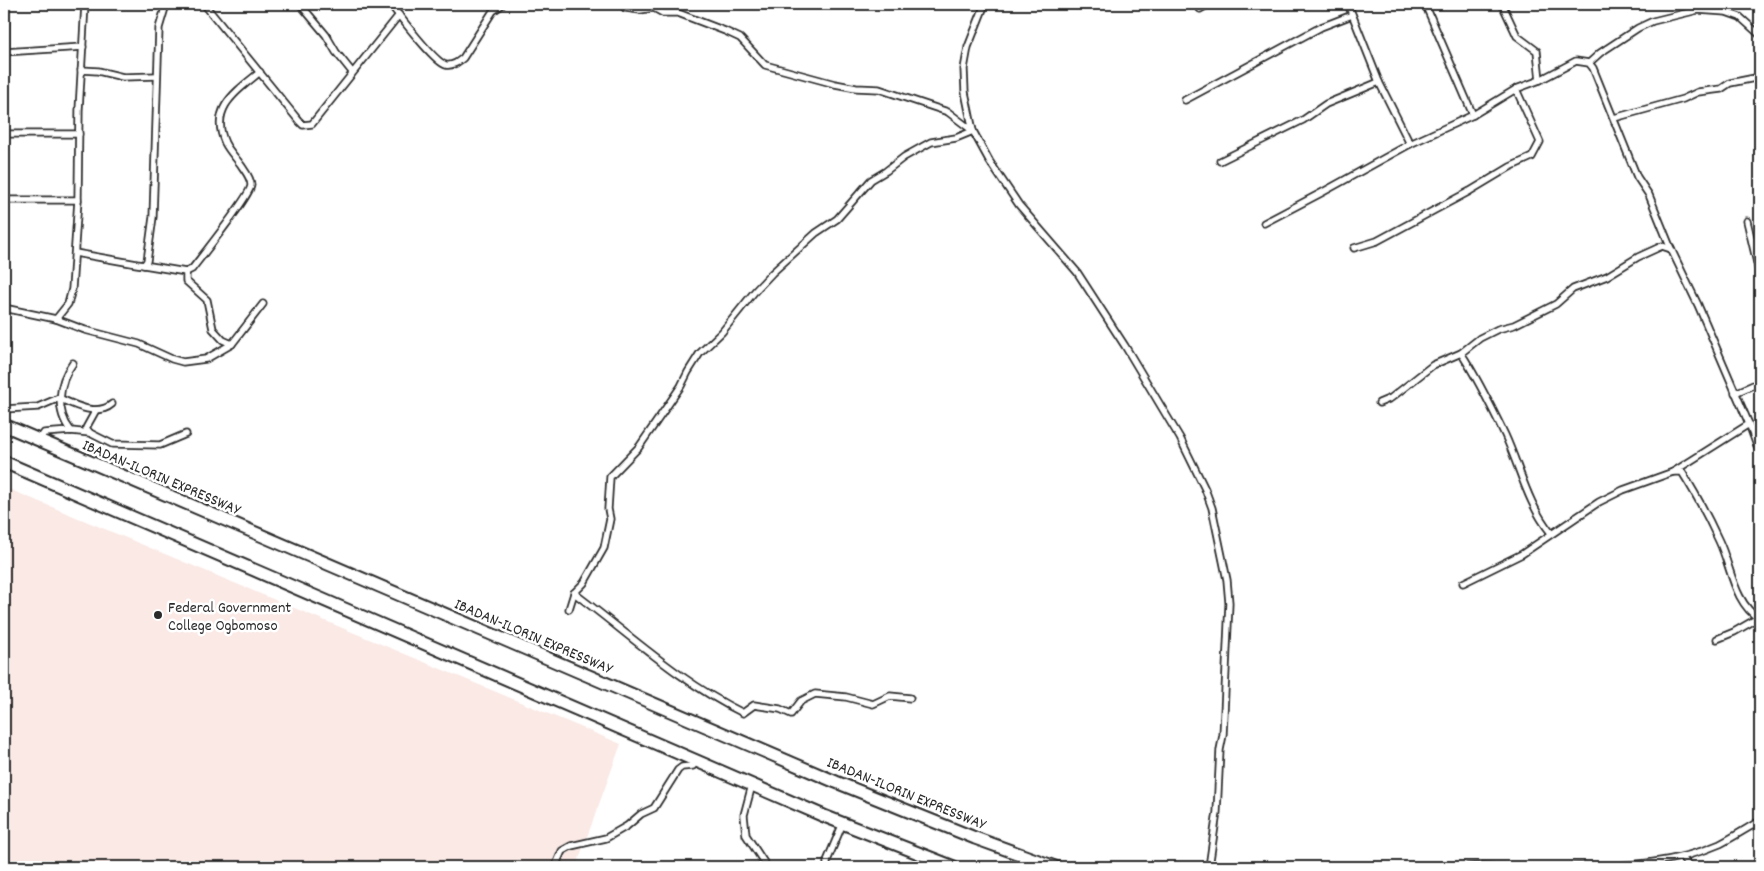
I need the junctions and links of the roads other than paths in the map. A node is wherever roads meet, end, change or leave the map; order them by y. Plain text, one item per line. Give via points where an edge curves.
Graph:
1 (6, 4) edge
2 (85, 4) edge
3 (168, 4) edge
4 (204, 4) edge
5 (300, 4) edge
6 (390, 4) edge
7 (503, 4) edge
8 (985, 4) edge
9 (1210, 4) edge
10 (1348, 4) edge
11 (1425, 4) edge
12 (1502, 4) edge
13 (625, 8) dead end
14 (1200, 9) dead end
15 (399, 15) junction
16 (1352, 15) junction
17 (1760, 35) edge
18 (83, 47) junction
19 (4, 52) edge
20 (1589, 63) junction
21 (82, 70) junction
22 (260, 72) junction
23 (352, 72) junction
24 (157, 76) junction
25 (1760, 77) edge
26 (1540, 80) junction
27 (1379, 82) junction
28 (1516, 89) junction
29 (1185, 100) dead end
30 (1473, 115) junction
31 (1614, 118) junction
32 (973, 131) junction
33 (4, 134) edge
34 (79, 134) junction
35 (1410, 144) junction
36 (1220, 161) dead end
37 (4, 200) edge
38 (78, 200) junction
39 (4, 207) edge
40 (1747, 221) dead end
41 (1264, 223) dead end
42 (1354, 248) dead end
43 (1671, 249) junction
44 (75, 253) junction
45 (144, 265) junction
46 (186, 272) junction
47 (1760, 276) edge
48 (263, 304) dead end
49 (4, 308) edge
50 (56, 320) junction
51 (232, 344) junction
52 (1461, 353) junction
53 (73, 363) dead end
54 (1760, 382) edge
55 (1734, 393) junction
56 (59, 398) junction
57 (1379, 403) dead end
58 (112, 404) dead end
59 (4, 409) edge
60 (96, 410) junction
61 (4, 423) edge
62 (1749, 424) junction
63 (71, 431) junction
64 (90, 433) junction
65 (186, 434) dead end
66 (39, 440) junction
67 (1760, 454) edge
68 (4, 462) edge
69 (1673, 472) junction
70 (1551, 533) junction
71 (1463, 583) dead end
72 (574, 593) junction
73 (569, 609) dead end
74 (1759, 618) edge
75 (1717, 639) dead end
76 (910, 698) dead end
77 (696, 760) junction
78 (752, 784) junction
79 (1760, 821) edge
80 (842, 823) junction
81 (1682, 857) junction
82 (949, 866) edge
83 (555, 867) edge
84 (768, 867) edge
85 (827, 867) edge
86 (1055, 867) edge
87 (1209, 867) edge
88 (1467, 867) edge
89 (1510, 867) edge
90 (1573, 867) edge
91 (1689, 867) edge

1 - 19 street
2 - 18 street
3 - 24 street via 159,28
4 - 22 street
5 - 23 street
6 - 15 street
7 - 15 street via 493,11 463,58 448,66 432,55
8 - 32 street via 968,47 964,69
9 - 14 street
10 - 16 street
11 - 30 street
12 - 26 street via 1517,36 1537,51
13 - 32 street via 654,8 663,13 678,13 740,38 765,66 856,88 879,89 948,112
15 - 23 street
16 - 27 street
16 - 29 street via 1321,27
17 - 20 street via 1740,17 1726,12 1698,10 1638,28
18 - 19 street
18 - 21 street
20 - 26 street via 1576,61
20 - 31 street
21 - 24 street via 123,77
21 - 34 street
22 - 23 street via 299,121 307,126 312,124
22 - 46 street via 226,102 222,113 221,129 226,144 250,179 251,189 192,269
24 - 45 street via 153,217 149,256
25 - 31 street
26 - 28 street
27 - 35 street
27 - 36 street via 1326,104 1303,120
28 - 30 street
28 - 42 street via 1540,142 1532,157 1377,241
30 - 35 street
31 - 43 street
32 - 72 street via 931,142 871,180 837,219 816,233 772,273 722,332 700,352 639,447 610,477 610,519 604,548 584,583
32 - 87 street via 1019,205 1077,272 1125,346 1180,438 1212,508 1227,580 1228,603 1223,735
33 - 34 street
34 - 38 street
35 - 41 street
37 - 38 street
37 - 39 street
38 - 44 street
40 - 47 street
43 - 52 street via 1662,246 1606,276 1573,289 1556,304 1480,338
43 - 55 street
44 - 45 street
44 - 50 street via 68,304
45 - 46 street
46 - 51 street via 186,281 206,300 213,329
48 - 51 street
49 - 50 street
50 - 51 street via 139,344 183,362 206,359
52 - 57 street via 1432,365 1391,398
52 - 70 street via 1505,436 1524,485
53 - 56 street
54 - 55 street
55 - 62 street
56 - 59 street via 38,407
56 - 60 street
56 - 63 street via 65,424
58 - 60 street
60 - 64 street via 86,428
61 - 66 highway, IBADAN-ILORIN EXPRESSWAY
62 - 67 street
62 - 69 street
63 - 64 street
63 - 66 street via 44,433
64 - 65 street via 112,444 160,445
66 - 86 highway, IBADAN-ILORIN EXPRESSWAY via 836,782
68 - 77 highway
69 - 70 street via 1623,490
69 - 74 street via 1682,472 1699,500 1740,596 1748,610
70 - 71 street via 1522,554
72 - 73 street
72 - 76 street via 664,663 718,701 743,713 754,705 791,714 801,701 816,694 873,704 890,696
74 - 75 street
77 - 78 highway
77 - 83 street via 693,766 678,770 654,808 606,838 562,851
78 - 80 highway
78 - 84 street via 744,815 746,835
79 - 81 street via 1720,844
80 - 82 highway
80 - 85 street
81 - 90 street via 1657,862
81 - 91 street
88 - 89 street

